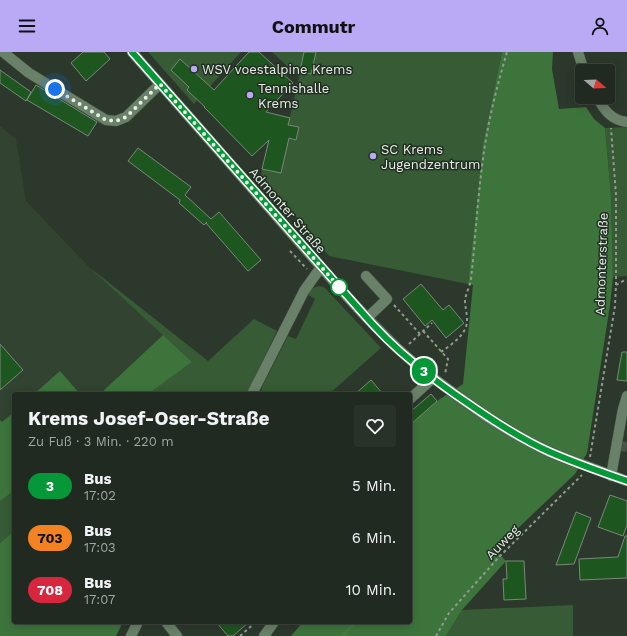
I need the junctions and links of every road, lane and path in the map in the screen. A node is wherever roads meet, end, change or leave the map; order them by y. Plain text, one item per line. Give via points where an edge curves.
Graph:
1 (3, 52) edge
2 (132, 52) edge
3 (507, 52) edge
4 (578, 52) edge
5 (582, 64) edge
6 (160, 84) junction
7 (601, 104) edge
8 (611, 116) junction
9 (627, 122) edge
10 (321, 267) junction
11 (366, 276) dead end
12 (627, 280) edge
13 (616, 285) junction
14 (387, 299) junction
15 (367, 318) junction
16 (432, 323) dead end
17 (423, 331) junction
18 (420, 334) junction
19 (408, 346) dead end
20 (442, 352) junction
21 (445, 375) dead end
22 (433, 378) junction
23 (253, 392) edge
24 (627, 396) edge
25 (412, 397) edge
26 (589, 463) junction
27 (611, 476) junction
28 (627, 481) edge
29 (137, 624) edge
30 (168, 624) edge
31 (254, 624) edge
32 (273, 624) edge
33 (131, 636) edge
34 (177, 636) edge
35 (240, 636) edge
36 (264, 636) edge
37 (436, 636) edge

1 - 6 street via 29,73 106,120 116,121 126,117
2 - 6 street, Admonter Straße
3 - 20 path via 485,144 472,279 465,302 467,325 465,331
4 - 5 street
6 - 10 street, Admonter Straße
7 - 8 street
8 - 9 street
8 - 13 path, Admonterstraße via 616,195
10 - 15 street, Admonter Straße
10 - 23 street via 304,291
11 - 14 street
12 - 13 path
13 - 26 path, Admonterstraße via 615,306
14 - 15 street
14 - 18 path
15 - 22 street, Admonter Straße via 396,348
16 - 17 path
17 - 18 path
17 - 20 path
18 - 19 path
20 - 21 path via 448,359
22 - 25 street
22 - 26 street via 513,433 549,452
24 - 27 street
26 - 27 street
26 - 37 path, Auweg via 449,612
27 - 28 street
29 - 33 street
30 - 34 street
31 - 35 path
32 - 36 street

